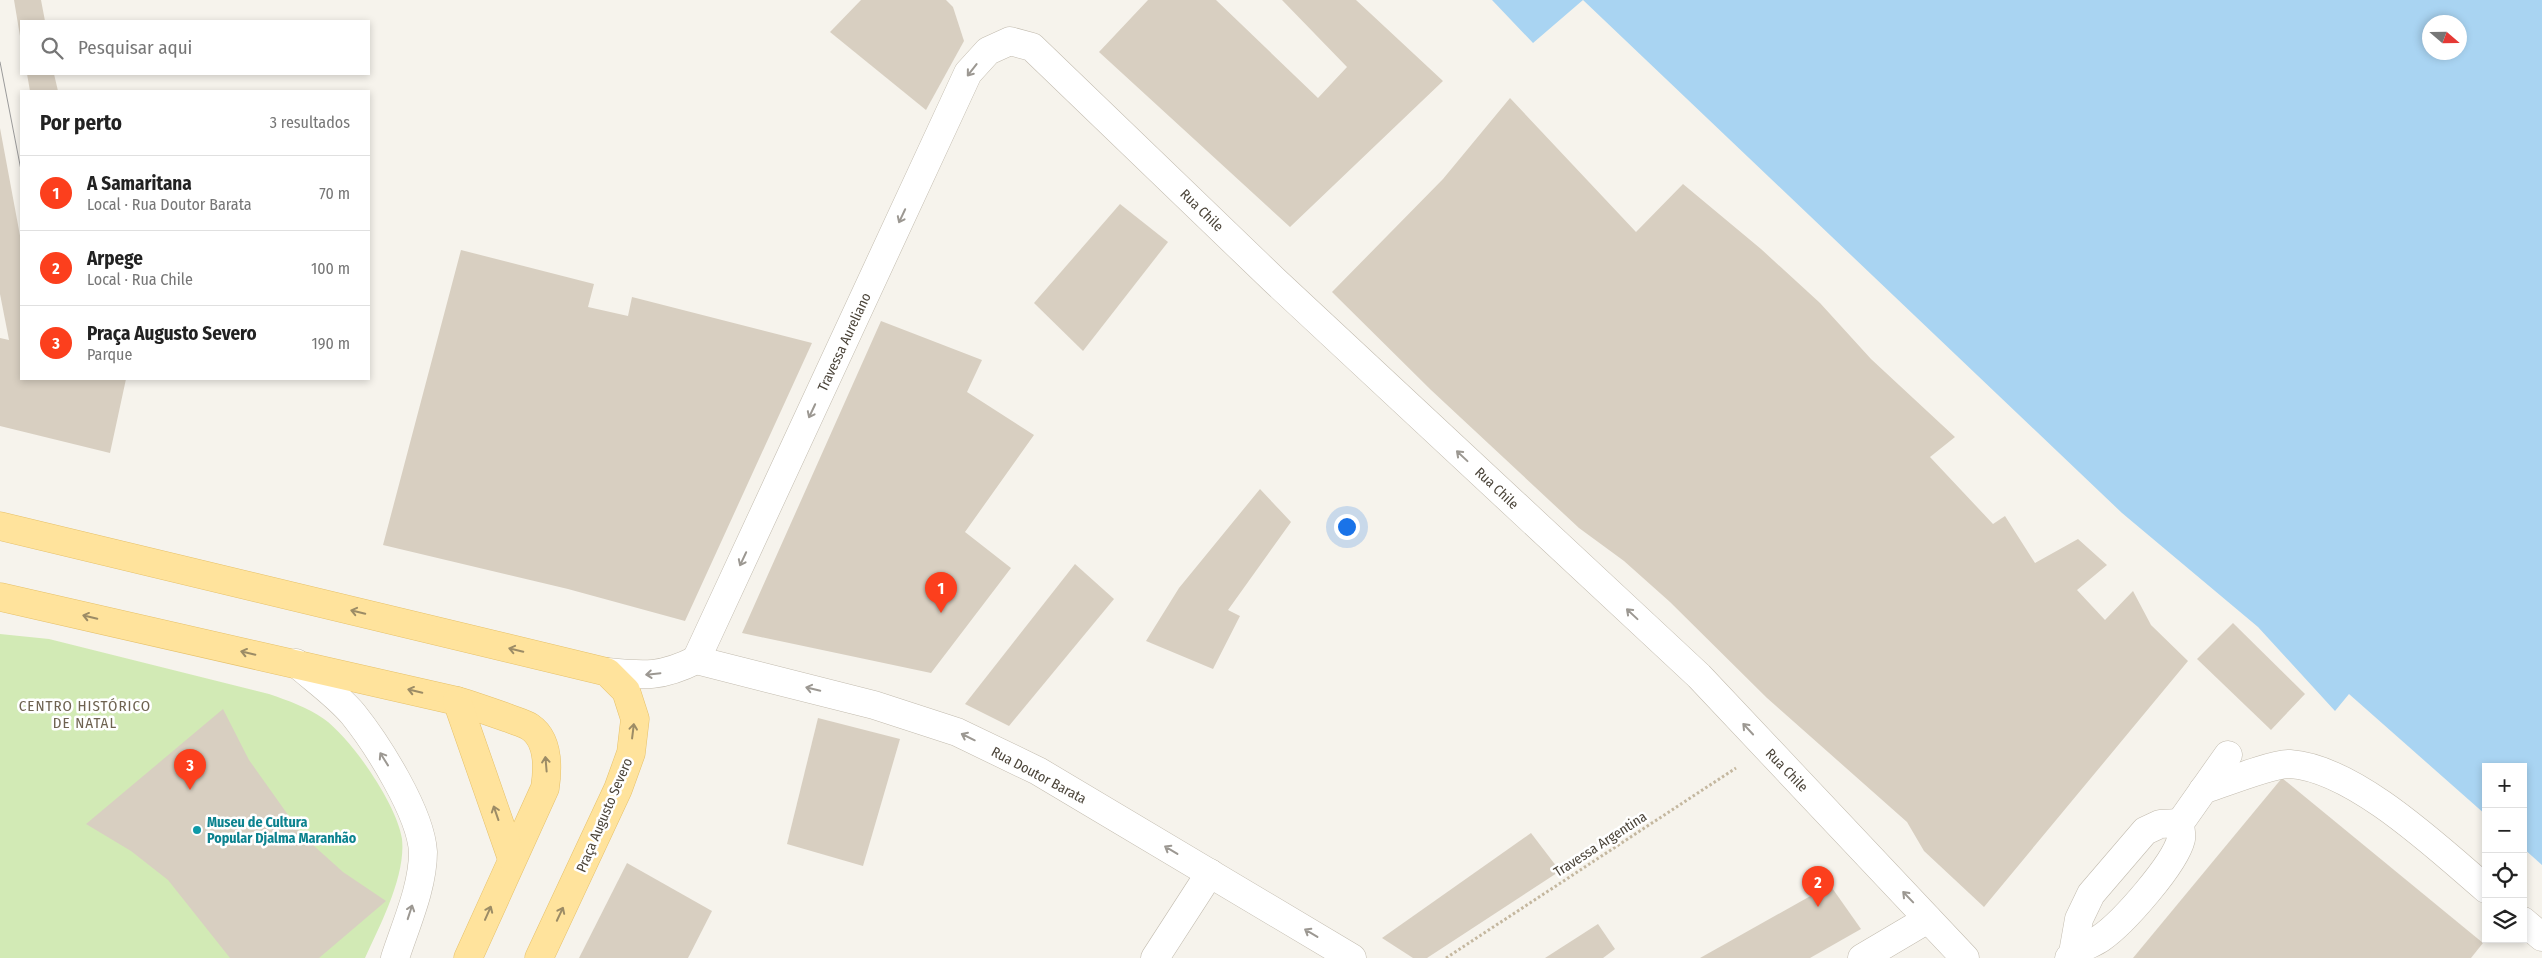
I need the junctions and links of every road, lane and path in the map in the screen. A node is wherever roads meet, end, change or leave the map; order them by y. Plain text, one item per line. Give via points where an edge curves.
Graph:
1 (1010, 41) joint
2 (0, 526) edge
3 (13, 600) edge
4 (0, 610) edge
5 (696, 660) junction
6 (296, 663) junction
7 (607, 672) junction
8 (457, 701) junction
9 (1766, 748) junction
10 (2228, 755) dead end
11 (2203, 790) junction
12 (2180, 823) junction
13 (512, 859) junction
14 (1210, 873) junction
15 (2482, 886) edge
16 (1928, 919) junction
17 (2527, 924) edge
18 (2542, 937) edge
19 (2071, 955) edge
20 (395, 958) edge
21 (468, 958) edge
22 (539, 958) edge
23 (1155, 958) edge
24 (1352, 958) edge
25 (1446, 958) edge
26 (1862, 958) edge
27 (1965, 958) edge

1 -> 5 street, Travessa Aureliano via 988,51 968,73
9 -> 1 street, Rua Chile via 1699,676 1274,280 1032,47
7 -> 2 main road
3 - 4 street
6 -> 3 main road
5 -> 7 street via 655,676
14 -> 5 street, Rua Doutor Barata via 1038,771 957,732 874,705
8 -> 6 main road
20 -> 6 street via 420,876 423,850 415,818 385,760 352,713
22 -> 7 main road, Praça Augusto Severo via 618,789 631,753 635,719 626,691
13 -> 8 main road
13 -> 8 main road via 545,788 547,774 540,736 530,727
16 -> 9 street, Rua Chile
9 - 25 path, Travessa Argentina
10 - 11 street
11 - 12 street
11 - 15 street via 2289,764 2326,771 2369,794
12 - 19 street via 2181,838 2173,857 2123,920 2100,939
12 - 19 street via 2160,824 2145,830 2090,894 2079,919
21 -> 13 main road
14 - 23 street
24 -> 14 street, Rua Doutor Barata
16 - 26 street
16 - 27 street, Rua Chile
17 - 18 street

